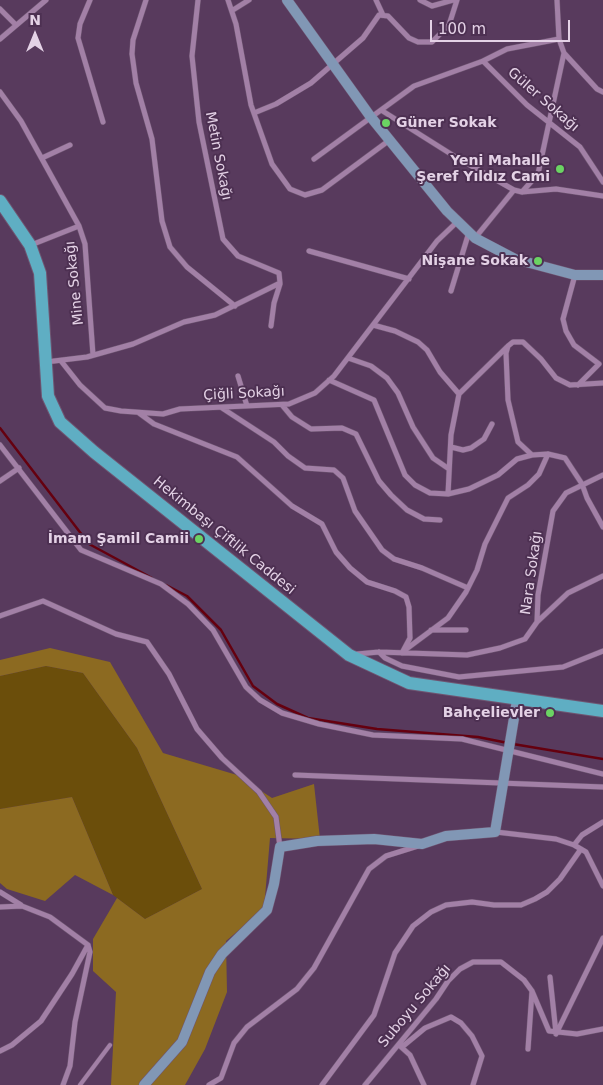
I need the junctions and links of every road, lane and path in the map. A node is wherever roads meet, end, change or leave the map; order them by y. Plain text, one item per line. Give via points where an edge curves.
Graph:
1 (46, 0) edge
2 (90, 0) edge
3 (146, 0) edge
4 (198, 0) edge
5 (228, 0) edge
6 (249, 0) edge
7 (287, 0) edge
8 (376, 0) edge
9 (420, 0) edge
10 (453, 0) edge
11 (457, 0) edge
12 (557, 0) edge
13 (0, 9) edge
14 (233, 10) junction
15 (383, 15) junction
16 (16, 25) junction
17 (0, 39) edge
18 (559, 39) junction
19 (564, 53) junction
20 (483, 61) junction
21 (333, 63) junction
22 (0, 92) edge
23 (603, 92) edge
24 (381, 110) junction
25 (254, 113) junction
26 (370, 116) junction
27 (103, 122) dead end
28 (549, 122) junction
29 (391, 139) junction
30 (70, 145) dead end
31 (42, 158) junction
32 (314, 159) dead end
33 (603, 182) edge
34 (514, 190) junction
35 (522, 192) junction
36 (603, 196) edge
37 (0, 201) edge
38 (458, 221) junction
39 (79, 226) junction
40 (472, 235) junction
41 (30, 245) junction
42 (309, 251) dead end
43 (575, 275) junction
44 (603, 275) edge
45 (409, 279) junction
46 (280, 283) junction
47 (451, 291) dead end
48 (235, 306) junction
49 (373, 325) junction
50 (271, 326) dead end
51 (508, 346) junction
52 (93, 355) junction
53 (348, 358) junction
54 (61, 361) junction
55 (46, 362) junction
56 (238, 376) dead end
57 (329, 380) junction
58 (603, 383) edge
59 (578, 385) junction
60 (459, 394) junction
61 (282, 404) junction
62 (247, 406) junction
63 (221, 407) junction
64 (138, 412) junction
65 (492, 424) dead end
66 (0, 445) edge
67 (451, 447) junction
68 (548, 454) junction
69 (532, 455) junction
70 (19, 468) junction
71 (449, 469) junction
72 (603, 475) edge
73 (0, 481) edge
74 (582, 484) junction
75 (448, 494) junction
76 (440, 520) dead end
77 (603, 527) edge
78 (603, 576) edge
79 (468, 588) junction
80 (0, 616) edge
81 (537, 622) junction
82 (431, 630) junction
83 (466, 630) dead end
84 (603, 651) edge
85 (379, 652) junction
86 (402, 653) junction
87 (349, 655) junction
88 (517, 700) junction
89 (603, 711) edge
90 (510, 744) junction
91 (603, 774) edge
92 (295, 775) dead end
93 (504, 785) junction
94 (603, 787) edge
95 (603, 822) edge
96 (495, 832) junction
97 (422, 844) junction
98 (574, 844) junction
99 (280, 847) junction
100 (581, 849) junction
101 (601, 877) edge
102 (603, 886) edge
103 (0, 892) edge
104 (22, 906) junction
105 (0, 907) edge
106 (603, 938) edge
107 (88, 945) junction
108 (550, 977) dead end
109 (532, 991) junction
110 (603, 1029) edge
111 (556, 1034) junction
112 (110, 1045) dead end
113 (399, 1046) junction
114 (528, 1049) dead end
115 (0, 1051) edge
116 (63, 1085) edge
117 (80, 1085) edge
118 (144, 1085) edge
119 (209, 1085) edge
120 (322, 1085) edge
121 (364, 1085) edge
122 (424, 1085) edge
123 (473, 1085) edge

1 - 16 street
2 - 27 street via 78,38
3 - 48 street via 133,40 132,54 136,83 152,139 162,221 170,247 187,267
4 - 46 street, Metin Sokağı via 192,56 199,122 223,239 238,256 279,273
5 - 14 street
6 - 14 street
7 - 21 street
8 - 15 street
9 - 10 street via 432,6
11 - 15 street via 449,25 432,42 409,38 388,16
12 - 18 street
13 - 16 street
14 - 25 street
15 - 21 street via 379,15 363,38
16 - 17 street
18 - 19 street
18 - 20 street, Güler Sokağı via 507,49
19 - 23 street
19 - 28 street
20 - 24 street via 414,86
20 - 28 street, Güler Sokağı
21 - 25 street via 311,83
21 - 26 street
22 - 31 street, Mine Sokağı
24 - 26 street
24 - 34 street
25 - 29 street via 272,164 290,189 305,195 322,190
26 - 29 street
26 - 32 street
28 - 33 street, Güler Sokağı via 580,147
28 - 35 street via 538,174
29 - 38 street
30 - 31 street
31 - 39 street, Mine Sokağı
34 - 35 street
34 - 40 street
35 - 36 street via 556,189
37 - 41 main road, Hekimbaşı Çiftlik Caddesi
38 - 40 street
38 - 45 street, Çiğli Sokağı via 437,241
39 - 41 street
39 - 52 street, Mine Sokağı via 85,244
40 - 43 street via 515,259
40 - 47 street
41 - 55 main road, Hekimbaşı Çiftlik Caddesi via 40,273
42 - 45 street
43 - 44 street
43 - 59 street via 563,319 566,332 574,345 599,364
45 - 49 street, Çiğli Sokağı
46 - 48 street
46 - 50 street
48 - 52 street via 215,316 184,322 134,344
49 - 53 street, Çiğli Sokağı
49 - 60 street via 418,342
51 - 59 street via 513,342 523,342 556,378
51 - 60 street
51 - 69 street via 508,400 518,442
52 - 54 street
53 - 57 street, Çiğli Sokağı
53 - 71 street via 371,366 387,378 398,392 413,427 433,458
54 - 55 street
54 - 64 street, Çiğli Sokağı via 80,385 106,408
55 - 87 main road, Hekimbaşı Çiftlik Caddesi via 48,396 60,422
56 - 62 street
57 - 61 street, Çiğli Sokağı via 315,393
57 - 75 street via 374,400 405,475 430,493
58 - 59 street
60 - 67 street
61 - 62 street, Çiğli Sokağı
61 - 76 street via 292,417 311,429 342,428 356,434 379,481 391,495 407,510 424,519
62 - 63 street, Çiğli Sokağı
63 - 64 street, Çiğli Sokağı via 180,409 163,414
63 - 79 street via 274,442 305,468 334,470 343,478 355,512 382,550 394,559
64 - 86 street via 154,424 237,457 292,506 322,524 336,552 350,568 367,582 406,597 410,638
65 - 67 street via 484,439 471,448
66 - 70 street
67 - 71 street
68 - 69 street
68 - 74 street via 565,458
68 - 79 street via 539,474 528,486 508,498
69 - 75 street via 517,459 491,479
70 - 73 street
70 - 90 street via 80,550 161,584 188,604 213,630 246,687 282,713 373,735 462,738
71 - 75 street
72 - 74 street, Nara Sokağı
74 - 77 street
74 - 81 street, Nara Sokağı via 566,493 553,511 538,595
78 - 81 street via 568,593
79 - 82 street via 448,618
80 - 99 street via 43,601 116,634 147,642 169,674 197,729 222,758 259,792 276,817
81 - 86 street, Nara Sokağı via 525,639 500,648 467,655
82 - 83 street
82 - 86 street
84 - 85 street via 563,667 459,677 402,666
85 - 86 street, Nara Sokağı
85 - 87 street, Nara Sokağı
87 - 88 main road, Hekimbaşı Çiftlik Caddesi via 409,683
88 - 89 main road, Hekimbaşı Çiftlik Caddesi
88 - 90 street
90 - 91 street
90 - 93 street
92 - 93 street
93 - 94 street
93 - 96 street
95 - 98 street via 579,837
96 - 97 street via 446,836
96 - 98 street
97 - 99 street via 374,839 317,841
97 - 119 street via 386,856 369,869 314,968 297,989 247,1027 234,1044 221,1078
98 - 100 street
99 - 118 street via 267,910 222,954 210,972 182,1042
100 - 101 street
100 - 120 street via 560,879 535,899 521,905 472,902 446,905 413,926 395,953 374,1016
101 - 102 street
103 - 104 street
104 - 105 street
104 - 107 street via 50,917
106 - 111 street
107 - 115 street via 41,1021
107 - 116 street via 90,952 75,1022 70,1066
108 - 111 street
109 - 111 street, Suboyu Sokağı via 546,1027
109 - 113 street, Suboyu Sokağı via 524,980 501,962 473,962 460,969 448,982
109 - 114 street
110 - 111 street
112 - 117 lane
113 - 121 street, Suboyu Sokağı
113 - 122 street via 420,1073
113 - 123 street via 425,1028 451,1017 472,1036 482,1056

